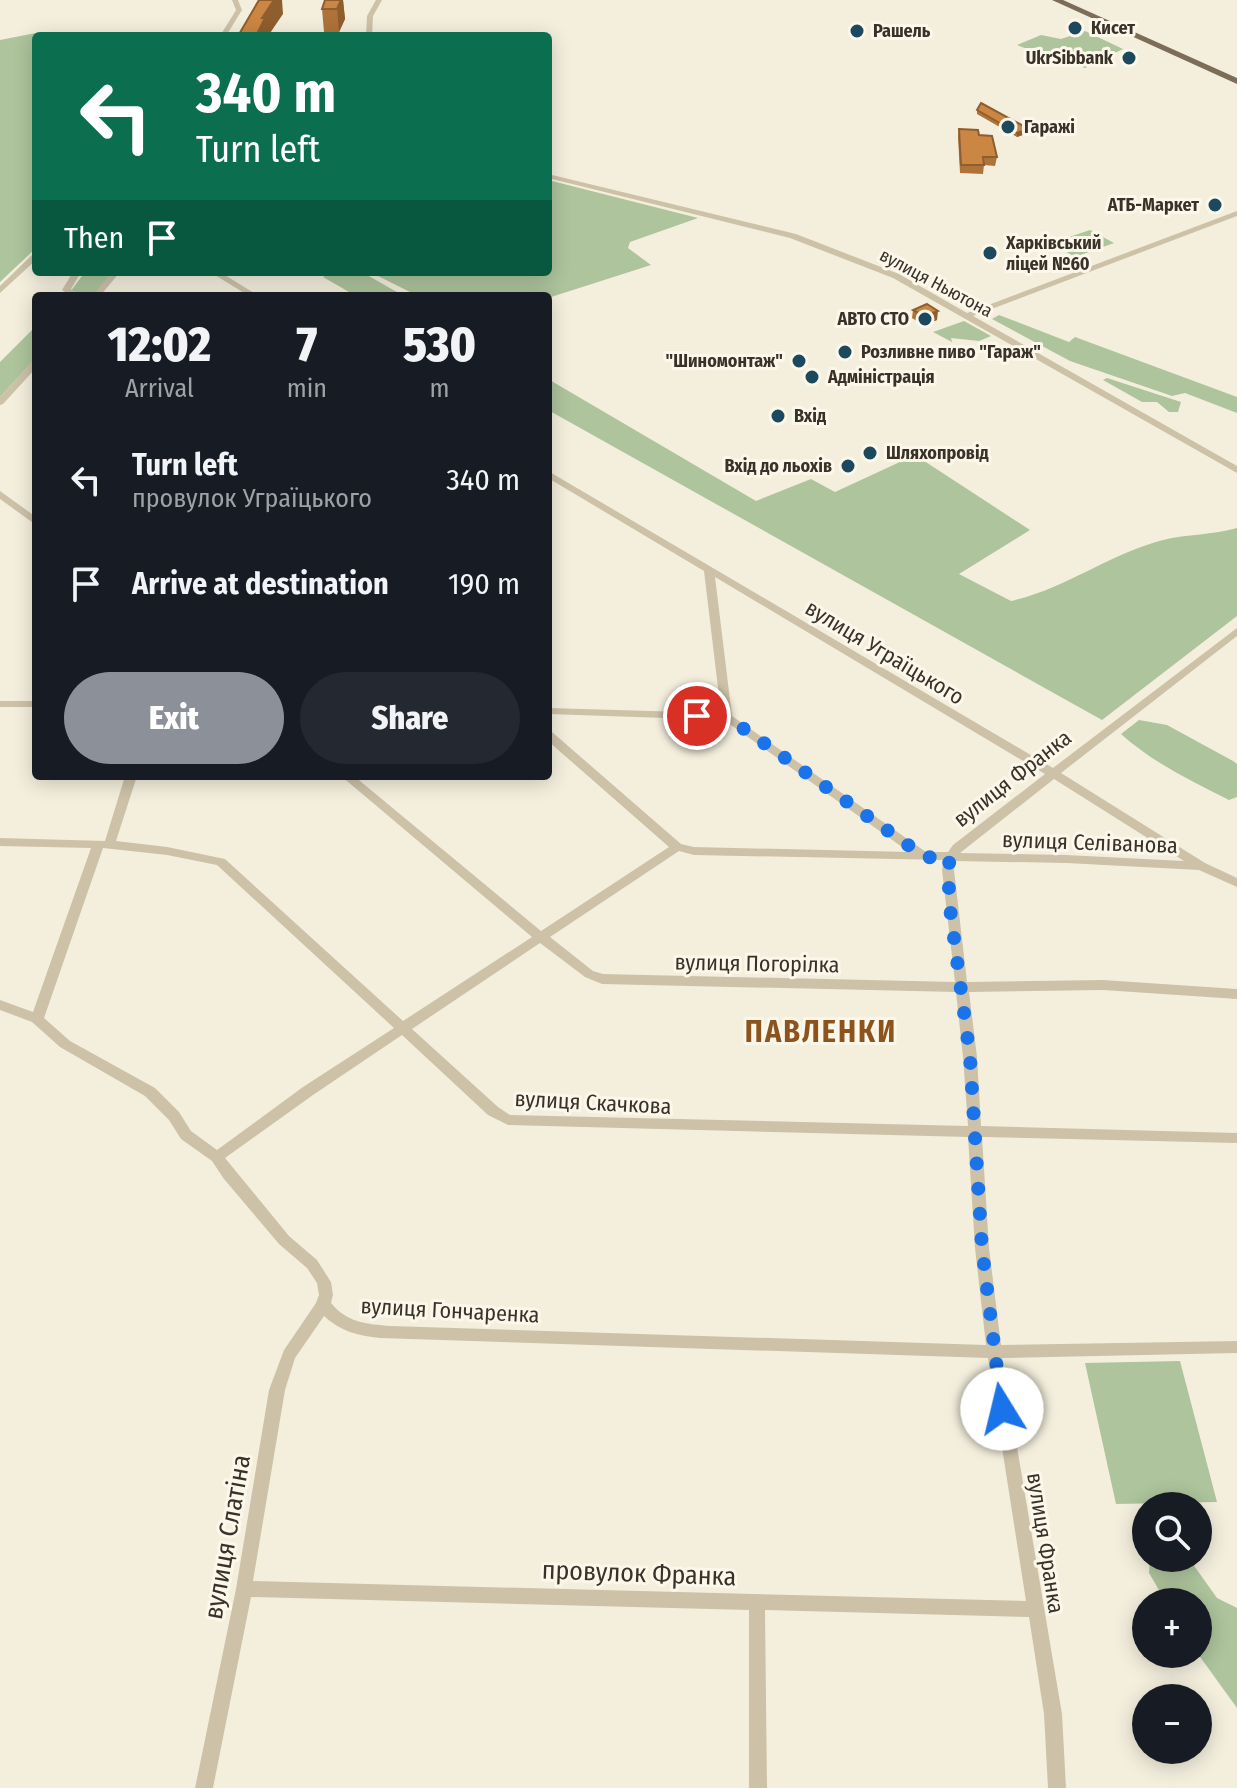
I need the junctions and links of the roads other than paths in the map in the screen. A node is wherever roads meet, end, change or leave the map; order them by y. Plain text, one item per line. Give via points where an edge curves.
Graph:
1 (235, 0) edge
2 (379, 0) edge
3 (1056, 0) edge
4 (225, 32) edge
5 (369, 32) edge
6 (1237, 81) edge
7 (552, 177) edge
8 (1237, 213) edge
9 (32, 260) edge
10 (75, 276) edge
11 (113, 276) edge
12 (221, 276) edge
13 (0, 291) edge
14 (70, 292) edge
15 (99, 292) edge
16 (248, 292) edge
17 (966, 316) junction
18 (32, 375) edge
19 (0, 402) edge
20 (1237, 470) edge
21 (552, 476) edge
22 (0, 494) edge
23 (32, 519) edge
24 (709, 571) junction
25 (1237, 631) edge
26 (0, 704) edge
27 (32, 704) edge
28 (552, 711) edge
29 (727, 717) junction
30 (552, 738) edge
31 (1054, 774) junction
32 (129, 780) edge
33 (352, 780) edge
34 (0, 842) edge
35 (103, 845) junction
36 (677, 847) junction
37 (925, 857) junction
38 (950, 858) junction
39 (1201, 866) junction
40 (1237, 883) edge
41 (542, 938) junction
42 (963, 987) junction
43 (1237, 994) edge
44 (0, 1005) edge
45 (37, 1019) junction
46 (406, 1029) junction
47 (973, 1133) junction
48 (1237, 1138) edge
49 (217, 1157) junction
50 (323, 1305) junction
51 (1237, 1347) edge
52 (994, 1352) junction
53 (244, 1589) junction
54 (757, 1602) junction
55 (1033, 1609) junction
56 (204, 1788) edge
57 (758, 1788) edge
58 (1057, 1788) edge

1 - 4 street via 239,10
2 - 5 street
3 - 6 main road
7 - 17 street, вулиця Ньютона via 793,236 896,276
8 - 17 street
9 - 13 street
10 - 14 street via 66,290
11 - 15 street
12 - 16 street
17 - 20 street, вулиця Ньютона
18 - 19 street
21 - 24 street, вулиця Уграїцького
22 - 23 street
24 - 29 street
24 - 31 street, вулиця Уграїцького
25 - 31 street, вулиця Франка
26 - 27 street
28 - 29 street
29 - 37 street
30 - 36 street
31 - 38 street, вулиця Франка
31 - 39 street, вулиця Уграїцького
32 - 35 street
33 - 41 street, вулиця Погорілка
34 - 35 street, вулиця Скачкова
35 - 45 street
35 - 46 street, вулиця Скачкова via 221,862
36 - 37 street, вулиця Селіванова
36 - 41 street
37 - 38 street, вулиця Селіванова
38 - 39 street, вулиця Селіванова
38 - 42 street, вулиця Франка via 950,908
39 - 40 street, вулиця Селіванова
41 - 42 street, вулиця Погорілка via 602,979
41 - 46 street
42 - 43 street, вулиця Погорілка via 1103,985
42 - 47 street, вулиця Франка
44 - 45 street
45 - 49 street via 65,1044 150,1092 186,1135
46 - 47 street, вулиця Скачкова via 508,1120
46 - 49 street
47 - 48 street, вулиця Скачкова
47 - 52 street, вулиця Франка
49 - 50 street via 284,1240 312,1264 324,1282
50 - 52 street, вулиця Гончаренка via 335,1321 357,1330
50 - 53 street, вулиця Слатіна via 281,1371
51 - 52 street, вулиця Гончаренка
52 - 55 street, вулиця Франка
53 - 54 street, провулок Франка
53 - 56 street, вулиця Слатіна
54 - 55 street, провулок Франка
54 - 57 street
55 - 58 street, вулиця Франка via 1053,1714

